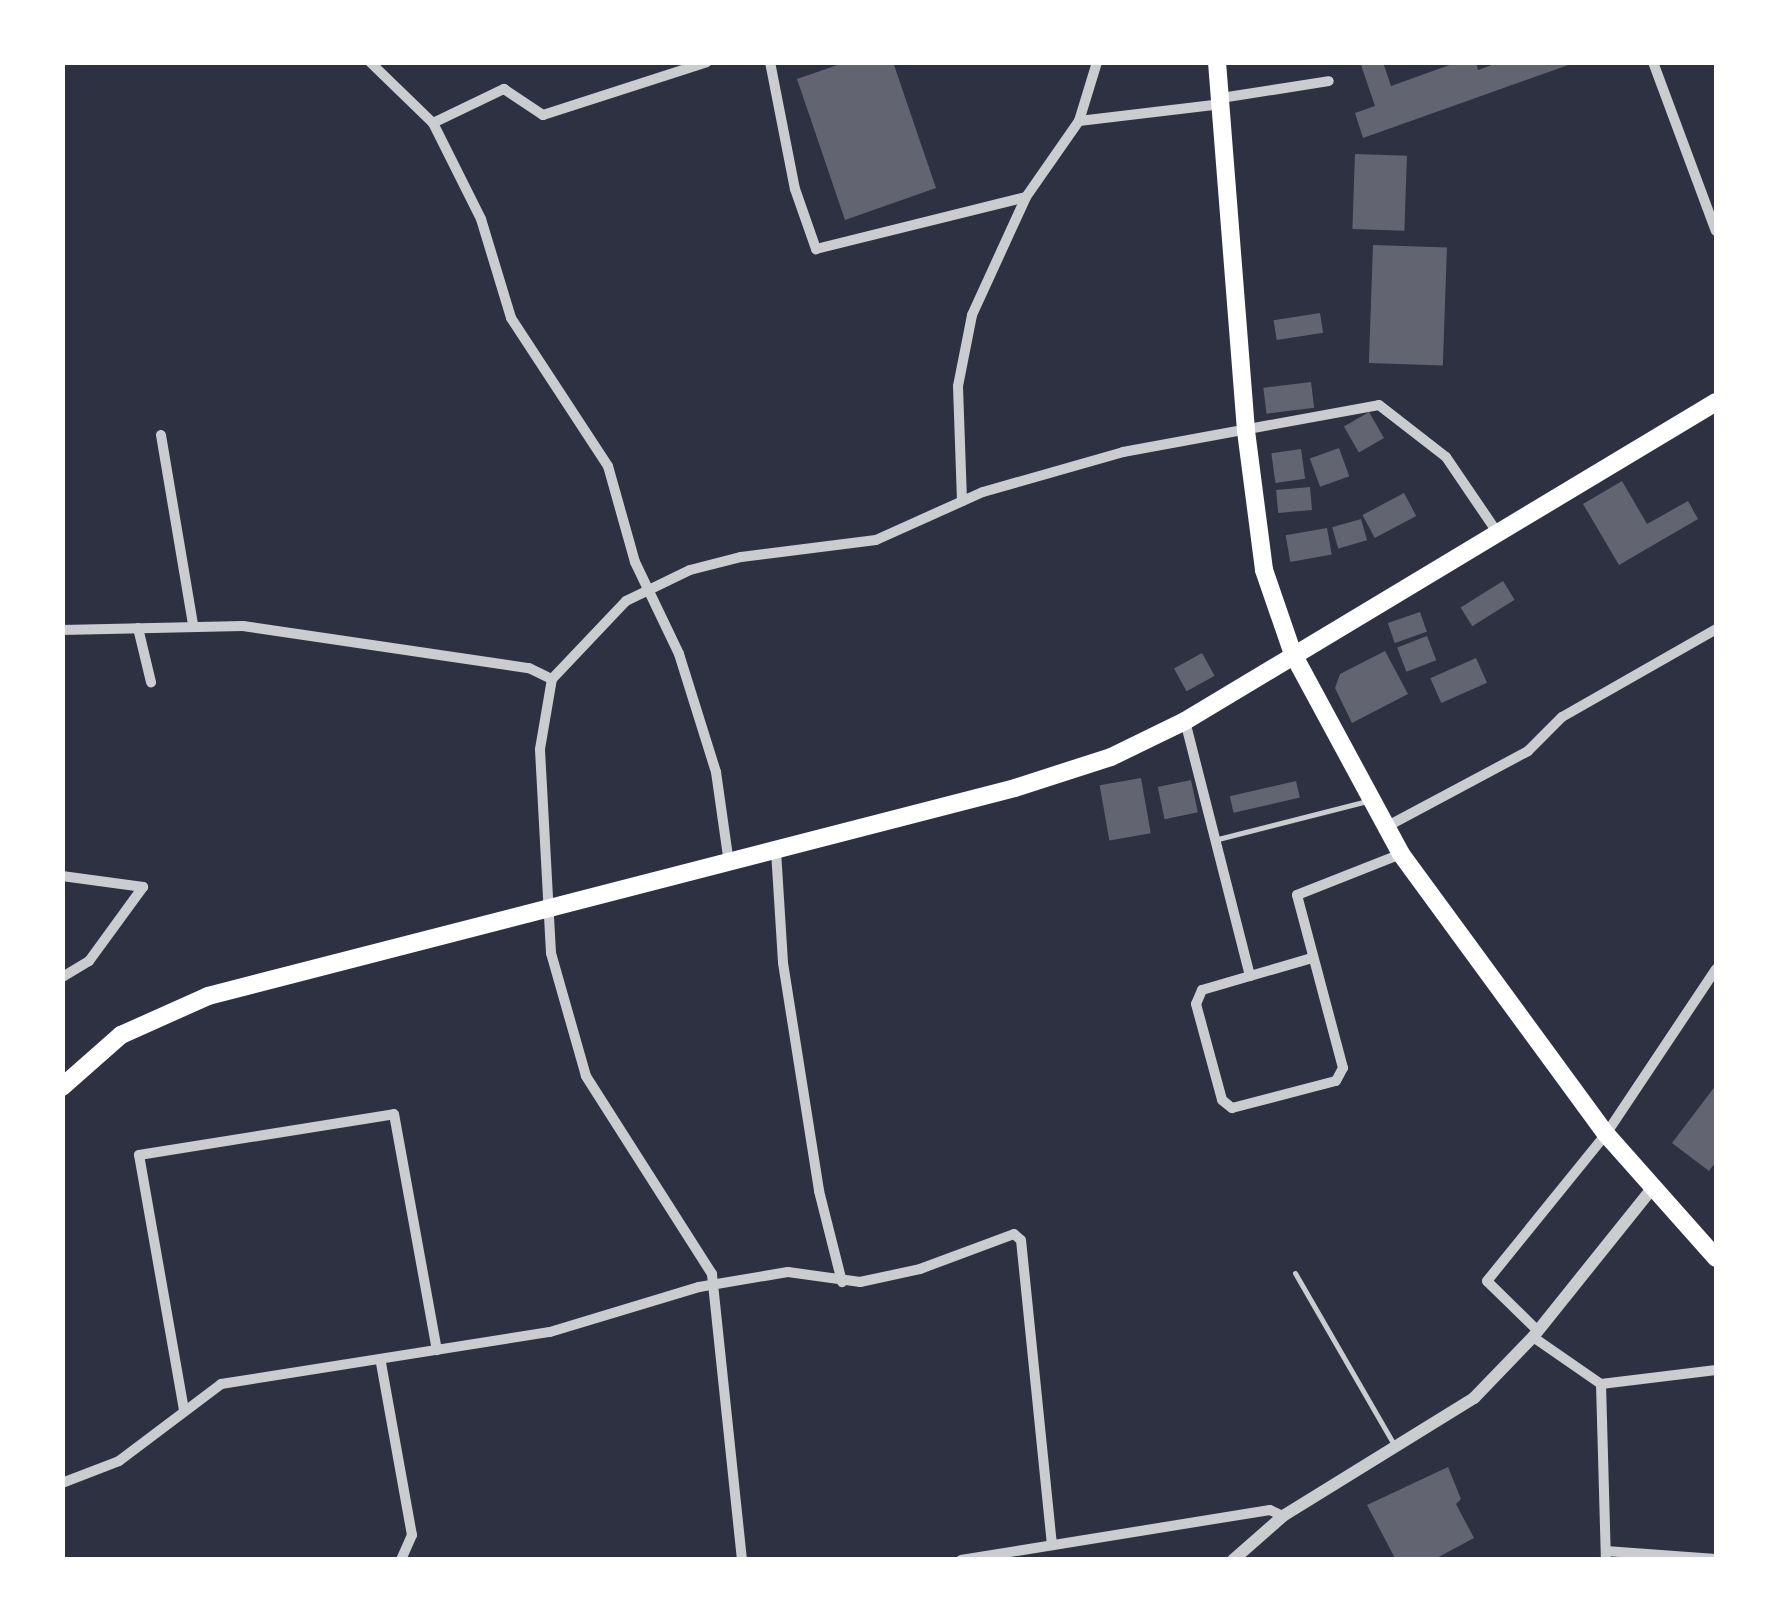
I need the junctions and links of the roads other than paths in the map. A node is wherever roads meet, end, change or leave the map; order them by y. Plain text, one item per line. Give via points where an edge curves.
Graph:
1 (370, 62) edge
2 (708, 62) edge
3 (770, 62) edge
4 (1097, 62) edge
5 (1217, 62) edge
6 (1654, 62) edge
7 (1328, 81) dead end
8 (1222, 101) junction
9 (1079, 121) junction
10 (434, 123) junction
11 (1026, 197) junction
12 (1716, 230) edge
13 (1716, 402) edge
14 (1246, 431) junction
15 (161, 435) dead end
16 (962, 502) junction
17 (1497, 532) junction
18 (646, 586) junction
19 (193, 625) junction
20 (138, 628) junction
21 (1716, 629) edge
22 (62, 630) edge
23 (1292, 654) junction
24 (552, 679) junction
25 (152, 682) dead end
26 (1185, 721) junction
27 (1367, 801) junction
28 (1383, 828) junction
29 (1215, 840) junction
30 (776, 851) junction
31 (1401, 854) junction
32 (729, 864) junction
33 (62, 876) edge
34 (546, 910) junction
35 (1312, 958) junction
36 (1716, 969) edge
37 (1250, 976) junction
38 (62, 977) edge
39 (62, 1087) edge
40 (1606, 1134) junction
41 (1654, 1186) junction
42 (1716, 1258) edge
43 (1295, 1274) dead end
44 (842, 1282) junction
45 (715, 1285) junction
46 (1536, 1334) junction
47 (437, 1350) junction
48 (381, 1363) junction
49 (1716, 1370) edge
50 (1601, 1384) junction
51 (184, 1410) junction
52 (1396, 1448) junction
53 (62, 1483) edge
54 (1283, 1516) junction
55 (1052, 1544) junction
56 (1606, 1555) edge
57 (1716, 1559) edge
58 (401, 1560) edge
59 (742, 1560) edge
60 (961, 1560) edge
61 (1233, 1560) edge

1 - 10 street
2 - 10 street via 543,116 504,89
3 - 11 street via 795,189 816,250
4 - 9 street
5 - 8 main road
6 - 12 street
7 - 8 street
8 - 9 street
8 - 14 main road
9 - 11 street
10 - 18 street via 480,220 511,318 608,466
11 - 16 street via 972,314 958,386
13 - 17 main road
14 - 16 street via 1123,452
14 - 17 street via 1379,405 1446,456
14 - 23 main road via 1264,570
15 - 19 street
16 - 18 street via 897,535 740,557
17 - 23 main road
18 - 24 street
18 - 32 street via 679,654 716,772
19 - 20 street
19 - 24 street via 529,668
20 - 22 street
20 - 25 street
21 - 28 street via 1562,717 1528,751
23 - 26 main road
23 - 27 main road
24 - 34 street via 540,749
26 - 29 street
26 - 30 main road via 1111,757 1031,783
27 - 28 main road
27 - 29 lane
28 - 31 main road
29 - 37 street
30 - 32 main road
30 - 44 street via 783,963 819,1191
31 - 35 street via 1305,886 1297,895
31 - 40 main road
32 - 34 main road
33 - 38 street via 143,887 89,961
34 - 39 main road via 158,1014 121,1035
34 - 45 street via 573,1048
35 - 37 street
35 - 37 street via 1342,1068 1336,1081 1232,1108 1222,1100 1196,1004 1202,990
36 - 40 street
40 - 41 main road
40 - 46 street via 1486,1281
41 - 42 main road
41 - 46 street
43 - 52 lane
44 - 45 street via 788,1272
44 - 55 street via 920,1269 1014,1234 1021,1240
45 - 47 street via 550,1332
45 - 59 street
46 - 50 street
46 - 52 street via 1474,1398
47 - 48 street
47 - 51 street via 394,1114 138,1155
48 - 51 street via 221,1384
48 - 58 street via 412,1534
49 - 50 street
50 - 56 street
51 - 53 street via 119,1460
52 - 54 street
54 - 55 street via 1270,1510
54 - 61 street
55 - 60 street
56 - 57 street

